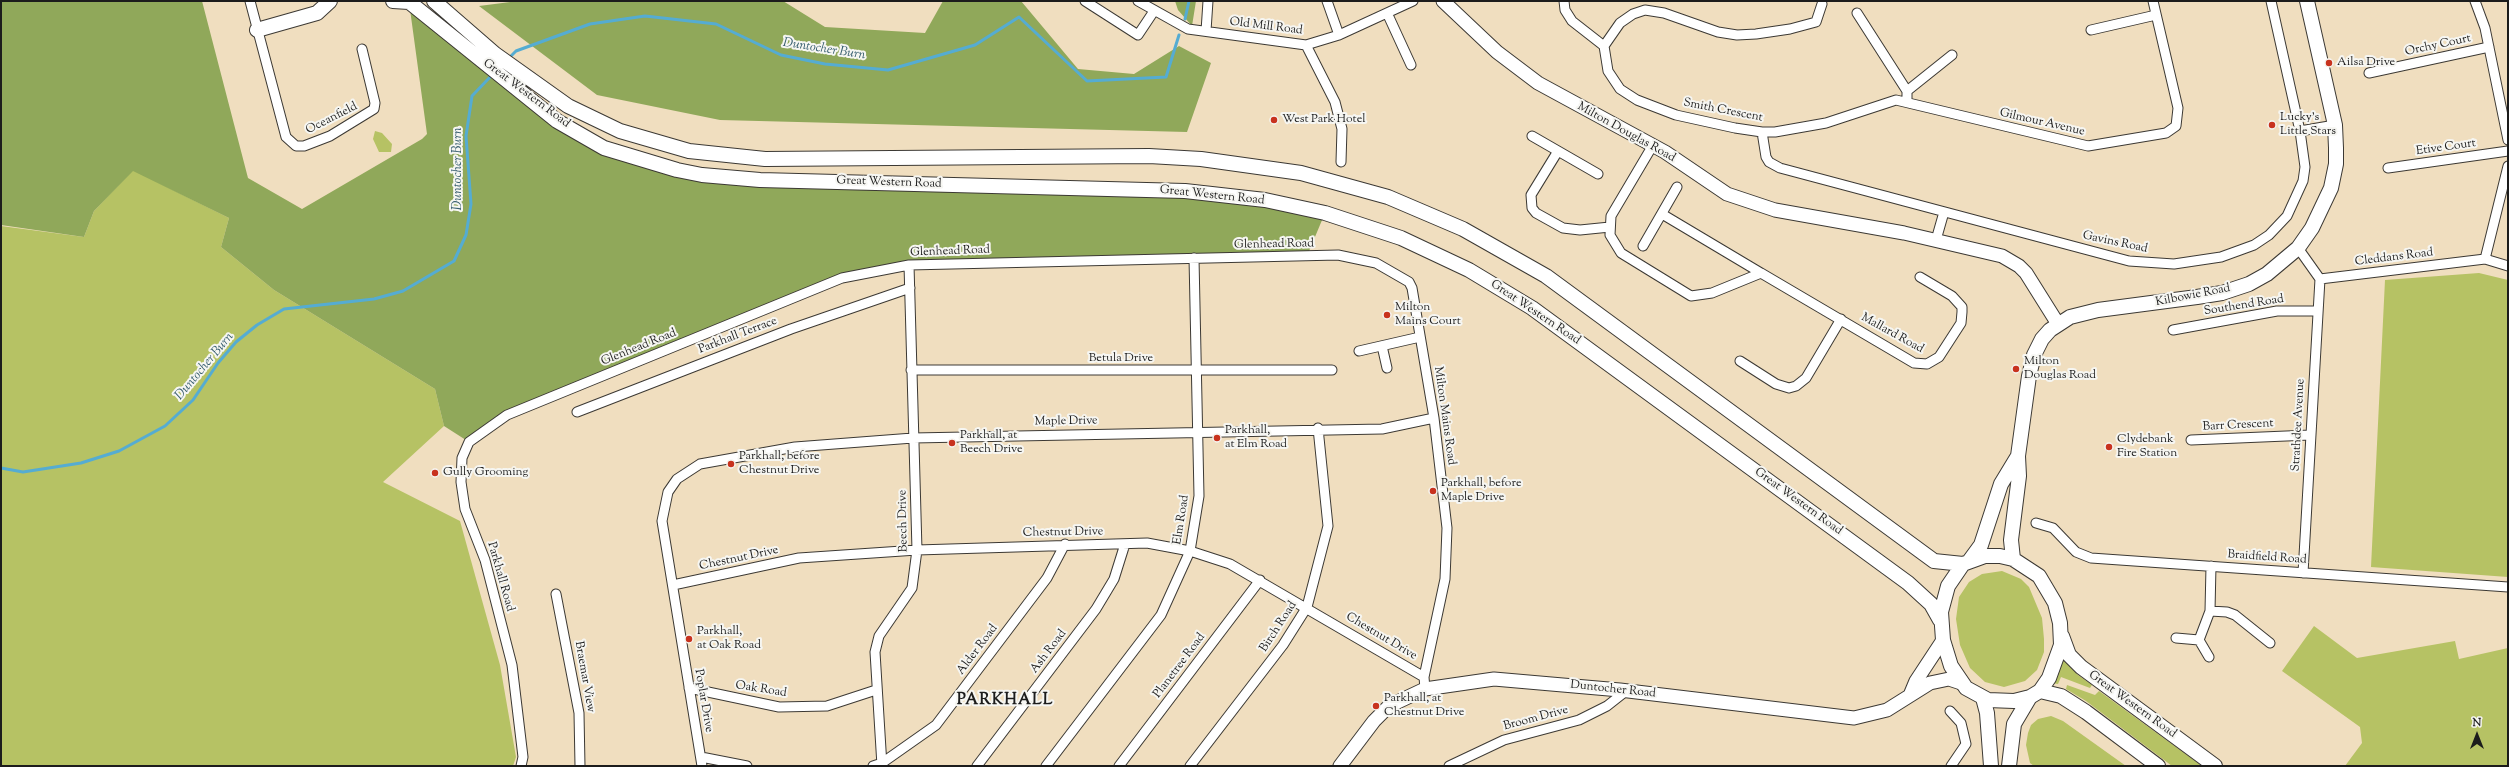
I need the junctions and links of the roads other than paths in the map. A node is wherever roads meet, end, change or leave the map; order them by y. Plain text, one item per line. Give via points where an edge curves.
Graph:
1 (250, 1) edge
2 (330, 1) edge
3 (393, 1) edge
4 (434, 1) edge
5 (1085, 1) edge
6 (1138, 1) edge
7 (1208, 1) edge
8 (1327, 1) edge
9 (1414, 1) edge
10 (1443, 1) edge
11 (1564, 1) edge
12 (2153, 1) edge
13 (2271, 1) edge
14 (2307, 1) edge
15 (2475, 1) edge
16 (408, 2) edge
17 (1822, 4) dead end
18 (1154, 11) junction
19 (1857, 13) dead end
20 (1388, 15) junction
21 (2156, 15) junction
22 (257, 30) junction
23 (2091, 30) dead end
24 (1206, 31) junction
25 (1340, 35) junction
26 (1306, 45) junction
27 (1604, 46) junction
28 (2489, 47) junction
29 (362, 50) dead end
30 (1952, 55) dead end
31 (1410, 65) dead end
32 (2368, 73) dead end
33 (1907, 90) junction
34 (1907, 102) junction
35 (1917, 104) joint
36 (2335, 125) junction
37 (2300, 131) junction
38 (1762, 132) junction
39 (1532, 136) dead end
40 (2508, 140) edge
41 (1653, 145) junction
42 (1558, 151) junction
43 (2508, 152) edge
44 (1341, 162) dead end
45 (2508, 166) edge
46 (2388, 168) dead end
47 (1598, 174) dead end
48 (1677, 187) dead end
49 (1944, 212) junction
50 (1662, 214) junction
51 (1610, 227) junction
52 (1936, 240) junction
53 (1643, 246) dead end
54 (2298, 248) junction
55 (1194, 258) junction
56 (2485, 259) junction
57 (909, 265) junction
58 (2508, 266) edge
59 (1761, 272) junction
60 (1920, 277) dead end
61 (2320, 279) junction
62 (910, 288) junction
63 (1412, 288) joint
64 (2318, 311) junction
65 (1841, 319) junction
66 (2058, 324) junction
67 (2173, 330) dead end
68 (1420, 337) junction
69 (1382, 346) junction
70 (1359, 350) dead end
71 (1740, 361) dead end
72 (1387, 368) dead end
73 (911, 370) junction
74 (1332, 370) dead end
75 (1196, 371) junction
76 (577, 412) dead end
77 (507, 414) joint
78 (1434, 418) junction
79 (1318, 428) junction
80 (1198, 431) junction
81 (2310, 434) junction
82 (913, 438) junction
83 (2191, 440) dead end
84 (2018, 456) junction
85 (662, 521) joint
86 (2036, 523) dead end
87 (1065, 544) junction
88 (1125, 544) junction
89 (917, 550) junction
90 (1190, 551) junction
91 (2013, 559) junction
92 (1967, 562) junction
93 (2211, 566) junction
94 (2303, 573) junction
95 (1260, 580) junction
96 (673, 585) junction
97 (2508, 588) edge
98 (556, 594) dead end
99 (1307, 607) junction
100 (2210, 611) junction
101 (1940, 620) junction
102 (2062, 634) junction
103 (2176, 638) dead end
104 (1943, 640) junction
105 (2199, 640) junction
106 (2270, 643) dead end
107 (2208, 657) dead end
108 (1425, 683) junction
109 (1961, 683) junction
110 (689, 688) junction
111 (876, 690) junction
112 (1626, 691) junction
113 (1911, 693) junction
114 (2035, 694) junction
115 (1983, 698) junction
116 (1950, 711) dead end
117 (702, 762) edge
118 (879, 765) edge
119 (521, 766) edge
120 (580, 766) edge
121 (747, 766) edge
122 (977, 766) edge
123 (1046, 766) edge
124 (1119, 766) edge
125 (1190, 766) edge
126 (1340, 766) edge
127 (1451, 766) edge
128 (1951, 766) edge
129 (1991, 766) edge
130 (2009, 766) edge
131 (2158, 766) edge
132 (2215, 766) edge

1 - 22 street, Oceanfield
2 - 22 main road via 317,13
3 - 16 main road
4 - 92 main road, Great Western Road via 519,72 568,106 601,123 652,142 714,155 766,159 1141,156 1201,158 1301,173 1388,197 1463,229 1546,276 1934,561
5 - 18 street via 1138,35
6 - 18 street, Old Mill Road
7 - 24 street
8 - 25 street
9 - 20 street, Old Mill Road
10 - 41 main road, Milton Douglas Road via 1497,52 1538,83
11 - 27 street via 1565,10 1572,21
12 - 21 street, Gilmour Avenue
13 - 37 street, Gavins Road
14 - 36 main road, Kilbowie Road
15 - 28 street
16 - 101 main road, Great Western Road via 557,121 604,148 652,164 702,175 760,180 1185,191 1264,200 1325,212 1401,238 1469,270 1532,308 1911,585 1931,604
17 - 27 street via 1816,22 1790,29 1744,35 1718,32 1664,13 1645,10 1620,23
18 - 24 street, Old Mill Road via 1188,29
19 - 33 street
20 - 25 street, Old Mill Road
20 - 31 street
21 - 23 street
21 - 35 street, Gilmour Avenue via 2178,114 2176,126 2166,133 2088,146
22 - 29 street, Oceanfield via 286,137 296,146 304,146 330,136 374,109 375,103
24 - 26 street, Old Mill Road
25 - 26 street, Old Mill Road
26 - 44 street via 1335,102 1342,129
27 - 38 street, Smith Crescent via 1608,71 1620,89 1637,100 1698,120
28 - 32 street, Orchy Court
28 - 40 street
30 - 33 street
33 - 34 street
34 - 35 street, Smith Crescent
34 - 38 street, Smith Crescent via 1891,100 1826,123
36 - 37 street
36 - 54 main road, Kilbowie Road via 2336,164 2331,188 2312,228
37 - 49 street, Gavins Road via 2305,167 2303,181 2287,216 2269,235 2254,245 2206,261 2174,264 2129,261
38 - 49 street, Gavins Road via 1766,157 1774,166
39 - 42 street
41 - 51 street via 1611,216
41 - 52 main road, Milton Douglas Road via 1714,186 1755,204 1796,215 1877,227
42 - 47 street
42 - 51 street via 1531,195 1532,208 1536,213 1563,228 1580,230
43 - 46 street, Etive Court
45 - 56 street
48 - 50 street
49 - 52 street
50 - 53 street
50 - 59 street, Mallard Road
51 - 59 street via 1610,235 1621,253 1691,296 1712,293
52 - 66 main road, Milton Douglas Road via 2002,256 2019,266
54 - 61 street
54 - 66 main road, Kilbowie Road via 2267,274 2222,293 2098,310 2070,317
55 - 57 street, Glenhead Road
55 - 63 street, Glenhead Road via 1345,256 1376,263 1409,282
55 - 75 street, Elm Road
56 - 58 street, Cleddans Road
56 - 61 street, Cleddans Road
57 - 62 street, Beech Drive
57 - 77 street, Glenhead Road via 842,278
59 - 65 street, Mallard Road
60 - 65 street, Mallard Road via 1952,296 1962,307 1961,323 1940,357 1934,362 1914,363
61 - 64 street, Strathdee Avenue
62 - 73 street, Beech Drive
62 - 76 street, Parkhall Terrace via 791,329
63 - 68 street, Milton Mains Road
64 - 67 street, Southend Road via 2277,311
64 - 81 street, Strathdee Avenue
65 - 71 street via 1806,378 1796,386 1789,388 1776,384
66 - 84 main road, Kilbowie Road via 2042,340 2034,355
68 - 69 street
68 - 78 street, Milton Mains Road
69 - 70 street
69 - 72 street
73 - 75 street, Betula Drive
73 - 82 street, Beech Drive
74 - 75 street, Betula Drive
75 - 80 street, Elm Road
77 - 119 street, Parkhall Road via 469,442 462,458 461,482 465,509 485,560 512,664 523,757
78 - 79 street, Maple Drive via 1382,429
78 - 108 street, Milton Mains Road via 1447,528 1445,579
79 - 80 street, Maple Drive
79 - 99 street, Birch Road via 1328,526
80 - 82 street, Maple Drive
80 - 90 street, Elm Road via 1199,496
81 - 83 street, Barr Crescent
81 - 94 street, Strathdee Avenue
82 - 85 street, Maple Drive via 796,447 700,464 677,479 668,492
82 - 89 street, Beech Drive
84 - 91 main road, Kilbowie Road via 2019,476 2011,540
84 - 92 main road, Kilbowie Road via 2001,484 1981,545
85 - 96 street, Poplar Drive
86 - 93 street, Braidfield Road via 2053,528 2076,552 2091,558
87 - 88 street, Chestnut Drive
87 - 89 street, Chestnut Drive
87 - 118 street, Alder Road via 1047,578 936,725
88 - 90 street, Chestnut Drive via 1147,543
88 - 122 street, Ash Road via 1114,579 1096,610
89 - 96 street, Chestnut Drive via 799,558
89 - 111 street, Beech Drive via 912,588 879,636 875,652
90 - 95 street, Chestnut Drive via 1230,564
90 - 123 street, Elm Road via 1161,615
91 - 92 main road via 1993,556
91 - 102 main road via 2031,569 2045,584 2055,603
92 - 101 main road via 1946,590
93 - 94 street, Braidfield Road
93 - 100 street
94 - 97 street, Braidfield Road
95 - 99 street, Chestnut Drive
95 - 124 street, Planetree Road
96 - 110 street, Poplar Drive
98 - 120 street, Braemar View via 579,713
99 - 108 street, Chestnut Drive
99 - 125 street, Birch Road via 1283,645
100 - 105 street
100 - 106 street via 2235,615
101 - 104 main road
102 - 114 main road via 2054,667
102 - 132 main road, Great Western Road via 2069,655 2081,667
103 - 105 street
104 - 109 main road
104 - 113 main road, Duntocher Road
105 - 107 street
108 - 112 main road, Duntocher Road via 1494,679
108 - 126 main road, Duntocher Road via 1389,706 1374,721
109 - 113 main road, Duntocher Road via 1955,680 1942,680
109 - 115 main road
110 - 111 street, Oak Road via 779,707 827,706
110 - 117 street, Poplar Drive
111 - 118 street, Beech Drive
112 - 113 main road, Duntocher Road via 1854,718 1887,710
112 - 127 street, Broom Drive via 1607,706 1579,720 1504,740
114 - 115 main road via 2007,702
114 - 130 main road via 2014,724
114 - 131 main road via 2061,696
115 - 129 main road via 1987,713
116 - 128 street via 1961,723 1966,744
117 - 121 street

